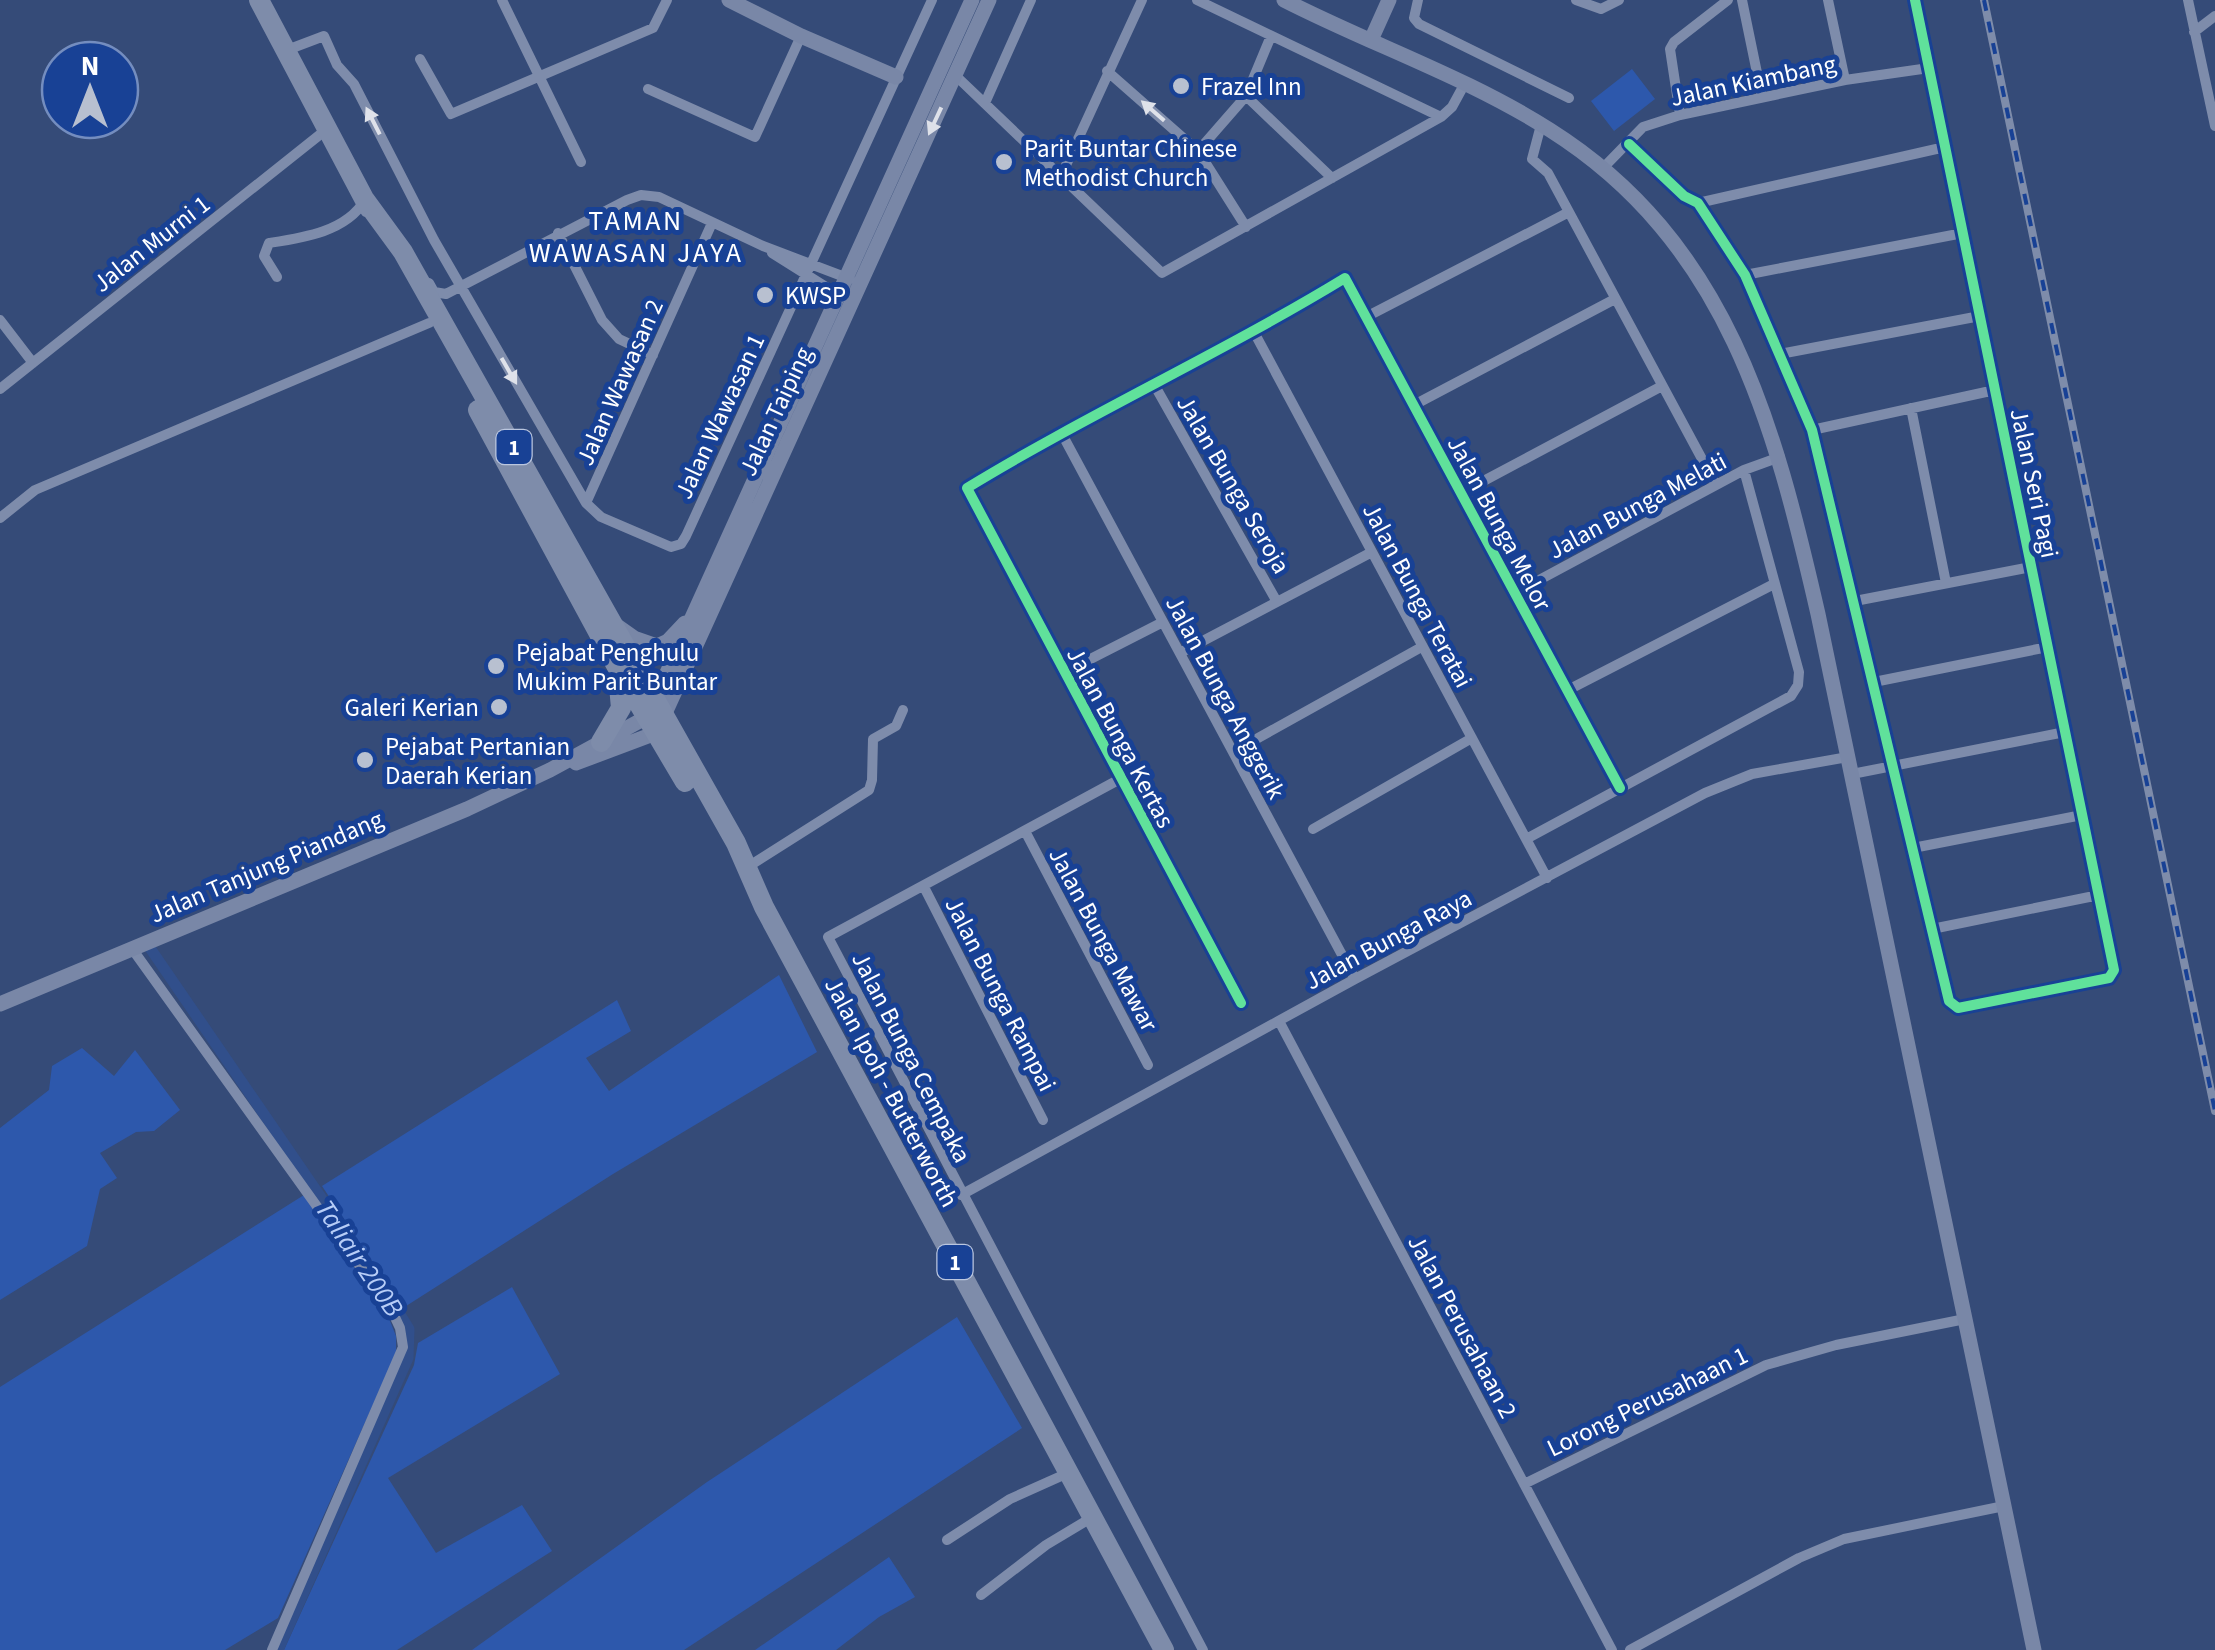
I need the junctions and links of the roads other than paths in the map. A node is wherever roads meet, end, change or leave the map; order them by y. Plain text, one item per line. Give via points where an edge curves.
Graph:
1 (259, 0) edge
2 (502, 0) edge
3 (932, 0) edge
4 (972, 0) edge
5 (989, 0) edge
6 (1032, 0) edge
7 (1142, 0) edge
8 (1197, 0) edge
9 (1284, 0) edge
10 (1389, 0) edge
11 (1418, 0) edge
12 (1576, 0) edge
13 (1619, 0) edge
14 (1728, 0) edge
15 (1742, 0) edge
16 (1828, 0) edge
17 (1915, 0) edge
18 (2188, 0) edge
19 (664, 1) edge
20 (727, 1) edge
21 (2215, 16) edge
22 (2194, 32) junction
23 (801, 36) junction
24 (1271, 36) junction
25 (1371, 40) junction
26 (287, 50) junction
27 (420, 59) dead end
28 (1929, 68) junction
29 (1108, 71) junction
30 (538, 75) junction
31 (896, 76) junction
32 (956, 76) junction
33 (1845, 80) junction
34 (1464, 85) junction
35 (648, 88) dead end
36 (1246, 96) junction
37 (1569, 98) dead end
38 (1762, 98) junction
39 (985, 104) junction
40 (1680, 115) junction
41 (1441, 117) junction
42 (1541, 125) junction
43 (2215, 126) edge
44 (328, 129) junction
45 (1630, 144) junction
46 (1945, 146) junction
47 (1198, 151) junction
48 (581, 162) dead end
49 (1604, 167) junction
50 (1061, 176) junction
51 (1332, 178) junction
52 (1698, 203) junction
53 (357, 211) junction
54 (1568, 212) junction
55 (712, 223) junction
56 (1246, 226) junction
57 (558, 233) junction
58 (1963, 233) junction
59 (763, 246) junction
60 (812, 262) junction
61 (416, 275) junction
62 (1745, 275) junction
63 (805, 276) junction
64 (277, 277) dead end
65 (854, 280) junction
66 (460, 286) junction
67 (446, 294) junction
68 (845, 299) junction
69 (1616, 299) junction
70 (1980, 316) junction
71 (1366, 317) junction
72 (0, 320) edge
73 (429, 324) junction
74 (1254, 332) junction
75 (451, 336) junction
76 (1780, 354) junction
77 (653, 356) junction
78 (33, 363) junction
79 (1155, 386) junction
80 (1662, 386) junction
81 (0, 389) edge
82 (1995, 390) junction
83 (1414, 404) junction
84 (1912, 408) junction
85 (1812, 430) junction
86 (1062, 434) junction
87 (1780, 457) junction
88 (1744, 470) junction
89 (1716, 485) junction
90 (1461, 493) junction
91 (586, 503) junction
92 (0, 518) edge
93 (1372, 552) junction
94 (2031, 566) junction
95 (1946, 583) junction
96 (1774, 584) junction
97 (1515, 594) junction
98 (1855, 601) junction
99 (1277, 602) junction
100 (692, 616) junction
101 (1163, 622) junction
102 (614, 623) junction
103 (2048, 646) junction
104 (1418, 649) dead end
105 (1180, 653) junction
106 (617, 667) junction
107 (1063, 673) junction
108 (1874, 682) junction
109 (1568, 690) junction
110 (903, 710) dead end
111 (655, 716) junction
112 (2065, 732) junction
113 (1472, 738) junction
114 (601, 742) junction
115 (1233, 752) junction
116 (1848, 757) junction
117 (1894, 765) junction
118 (550, 770) junction
119 (1852, 774) junction
120 (1120, 779) junction
121 (1620, 788) junction
122 (2082, 814) junction
123 (1313, 829) dead end
124 (1025, 831) junction
125 (1526, 839) junction
126 (1913, 848) junction
127 (746, 872) junction
128 (1547, 878) junction
129 (924, 887) junction
130 (2099, 894) junction
131 (1932, 930) junction
132 (134, 950) junction
133 (1355, 979) junction
134 (1241, 1003) dead end
135 (0, 1004) edge
136 (1278, 1020) junction
137 (1148, 1065) dead end
138 (1044, 1120) dead end
139 (961, 1195) junction
140 (1966, 1320) junction
141 (1068, 1472) junction
142 (1524, 1484) junction
143 (2004, 1506) junction
144 (1091, 1518) junction
145 (947, 1540) dead end
146 (982, 1596) dead end
147 (272, 1650) edge
148 (1164, 1650) edge
149 (1204, 1650) edge
150 (1612, 1650) edge
151 (1630, 1650) edge
152 (2034, 1650) edge

1 - 26 highway, Jalan Ipoh - Butterworth / 1
2 - 30 street
3 - 31 street, Jalan Wawasan 1
4 - 65 main road, Jalan Taiping
5 - 32 main road, Jalan Taiping
6 - 39 street
7 - 29 street
8 - 24 street
9 - 25 main road
10 - 25 main road
11 - 37 street via 1419,24
12 - 13 street via 1601,9
14 - 40 street via 1670,49
15 - 38 street
16 - 33 street
17 - 28 street, Jalan Seri Pagi
18 - 22 street
19 - 30 street via 653,28
20 - 23 main road
21 - 22 street
22 - 43 street
23 - 31 main road
23 - 35 street via 755,136
24 - 36 street
24 - 41 street
25 - 34 main road
26 - 44 highway, Jalan Ipoh - Butterworth / 1
66 -> 26 street via 322,35
27 - 30 street via 450,114
28 - 33 street, Jalan Kiambang
28 - 46 street, Jalan Seri Pagi
47 -> 29 street
29 - 50 street
30 - 48 street
31 - 60 street, Jalan Wawasan 1
32 - 39 street
32 -> 65 main road, Jalan Taiping
33 - 38 street, Jalan Kiambang
34 - 41 street
34 - 42 main road
36 - 47 street
36 - 51 street
38 - 40 street, Jalan Kiambang
39 - 50 street
40 - 45 street, Jalan Kiambang via 1643,127
41 - 51 street
42 - 49 main road
42 - 54 street via 1532,159 1548,173
44 - 53 highway, Jalan Ipoh - Butterworth / 1
44 - 78 street, Jalan Murni 1
45 - 49 street, Jalan Kiambang
45 - 52 street
46 - 52 street
46 - 58 street, Jalan Seri Pagi
47 - 56 street
49 - 87 main road via 1651,214 1715,302
50 - 56 street via 1162,274
51 - 56 street
52 - 62 street
53 - 61 highway, Jalan Ipoh - Butterworth / 1
53 - 64 street via 322,233 268,244 264,256
53 - 73 highway, Jalan Ipoh - Butterworth / 1
54 - 69 street
54 - 71 street
55 - 57 street via 641,195
55 - 59 street
55 - 77 street, Jalan Wawasan 2
57 - 66 street
57 - 77 street via 602,320 619,339
58 - 62 street
58 - 70 street, Jalan Seri Pagi
59 - 60 street
59 - 63 street
60 - 63 street, Jalan Wawasan 1
60 - 65 street
61 - 67 street
61 - 75 highway, Jalan Ipoh - Butterworth / 1
62 - 76 street
63 - 68 street
63 - 91 street, Jalan Wawasan 1 via 681,544 670,547 601,517
65 - 68 main road, Jalan Taiping
66 - 67 street
66 -> 91 street
67 - 75 street via 442,305 455,326
68 - 100 main road, Jalan Taiping
68 - 111 main road, Jalan Taiping
69 - 80 street
69 - 83 street
70 - 76 street
70 - 82 street, Jalan Seri Pagi
71 - 74 street, Jalan Bunga Melor via 1345,278
71 - 83 street, Jalan Bunga Melor
72 - 78 street
73 - 92 street via 34,490
73 - 106 highway, Jalan Ipoh - Butterworth / 1
74 - 79 street
74 - 93 street, Jalan Bunga Teratai
75 - 102 highway, Jalan Ipoh - Butterworth / 1
76 - 85 street
77 - 91 street, Jalan Wawasan 2
78 - 81 street, Jalan Murni 1
79 - 86 street
79 - 99 street, Jalan Bunga Seroja
80 - 89 street
80 - 90 street
82 - 84 street
82 - 94 street, Jalan Seri Pagi
83 - 90 street, Jalan Bunga Melor
84 - 85 street
84 - 95 street
85 - 98 street
86 - 101 street, Jalan Bunga Anggerik
86 - 107 street, Jalan Bunga Kertas via 967,488
87 - 88 street, Jalan Bunga Melati
87 - 116 main road
88 - 89 street, Jalan Bunga Melati
88 - 96 street
89 - 97 street, Jalan Bunga Melati
90 - 97 street, Jalan Bunga Melor
93 - 99 street
93 - 113 street, Jalan Bunga Teratai
94 - 95 street
94 - 103 street, Jalan Seri Pagi
95 - 98 street
96 - 109 street
96 - 121 street via 1799,672 1791,696
97 - 109 street, Jalan Bunga Melor
98 - 108 street
99 - 105 street
100 - 102 main road via 657,646
100 - 111 main road, Jalan Taiping
101 - 105 street, Jalan Bunga Anggerik
101 - 107 street
102 - 111 highway, Jalan Ipoh - Butterworth / 1
103 - 108 street
103 - 112 street, Jalan Seri Pagi
104 - 115 street
105 - 115 street, Jalan Bunga Anggerik
106 - 111 highway, Jalan Ipoh - Butterworth / 1
106 - 114 highway via 621,708
107 - 120 street, Jalan Bunga Kertas
108 - 117 street
109 - 121 street, Jalan Bunga Melor
110 - 127 street via 896,726 873,740 869,790
111 - 114 main road, Jalan Tanjung Piandang
111 - 118 main road, Jalan Tanjung Piandang via 594,758
111 - 127 highway, Jalan Ipoh - Butterworth / 1 via 724,848
112 - 117 street
112 - 122 street, Jalan Seri Pagi
113 - 123 street
113 - 125 street, Jalan Bunga Teratai
114 - 118 main road, Jalan Tanjung Piandang
115 - 133 street, Jalan Bunga Anggerik
116 - 119 main road
116 - 128 street, Jalan Bunga Raya via 1752,774
117 - 119 street
117 - 126 street
118 - 132 main road, Jalan Tanjung Piandang
119 - 140 main road
120 - 124 street
120 - 134 street, Jalan Bunga Kertas
121 - 125 street
122 - 126 street
122 - 130 street, Jalan Seri Pagi
124 - 129 street
124 - 137 street, Jalan Bunga Mawar
125 - 128 street, Jalan Bunga Teratai
126 - 131 street
127 - 141 highway, Jalan Ipoh - Butterworth / 1
128 - 133 street, Jalan Bunga Raya
129 - 138 street, Jalan Bunga Rampai
129 - 139 street, Jalan Bunga Cempaka via 828,937
130 - 131 street
130 - 131 street, Jalan Seri Pagi via 2113,975 1958,1008
132 - 135 main road, Jalan Tanjung Piandang
132 - 147 street via 400,1328 403,1347
133 - 136 street, Jalan Bunga Raya
136 - 139 street, Jalan Bunga Raya
136 - 142 street, Jalan Perusahaan 2
139 - 149 street, Jalan Bunga Cempaka
140 - 142 street, Lorong Perusahaan 1 via 1836,1344 1739,1376
140 - 143 main road
141 - 144 highway, Jalan Ipoh - Butterworth / 1
141 - 145 street
142 - 150 street, Jalan Perusahaan 2
143 - 151 street via 1844,1539
143 - 152 main road
144 - 146 street
144 - 148 highway, Jalan Ipoh - Butterworth / 1

